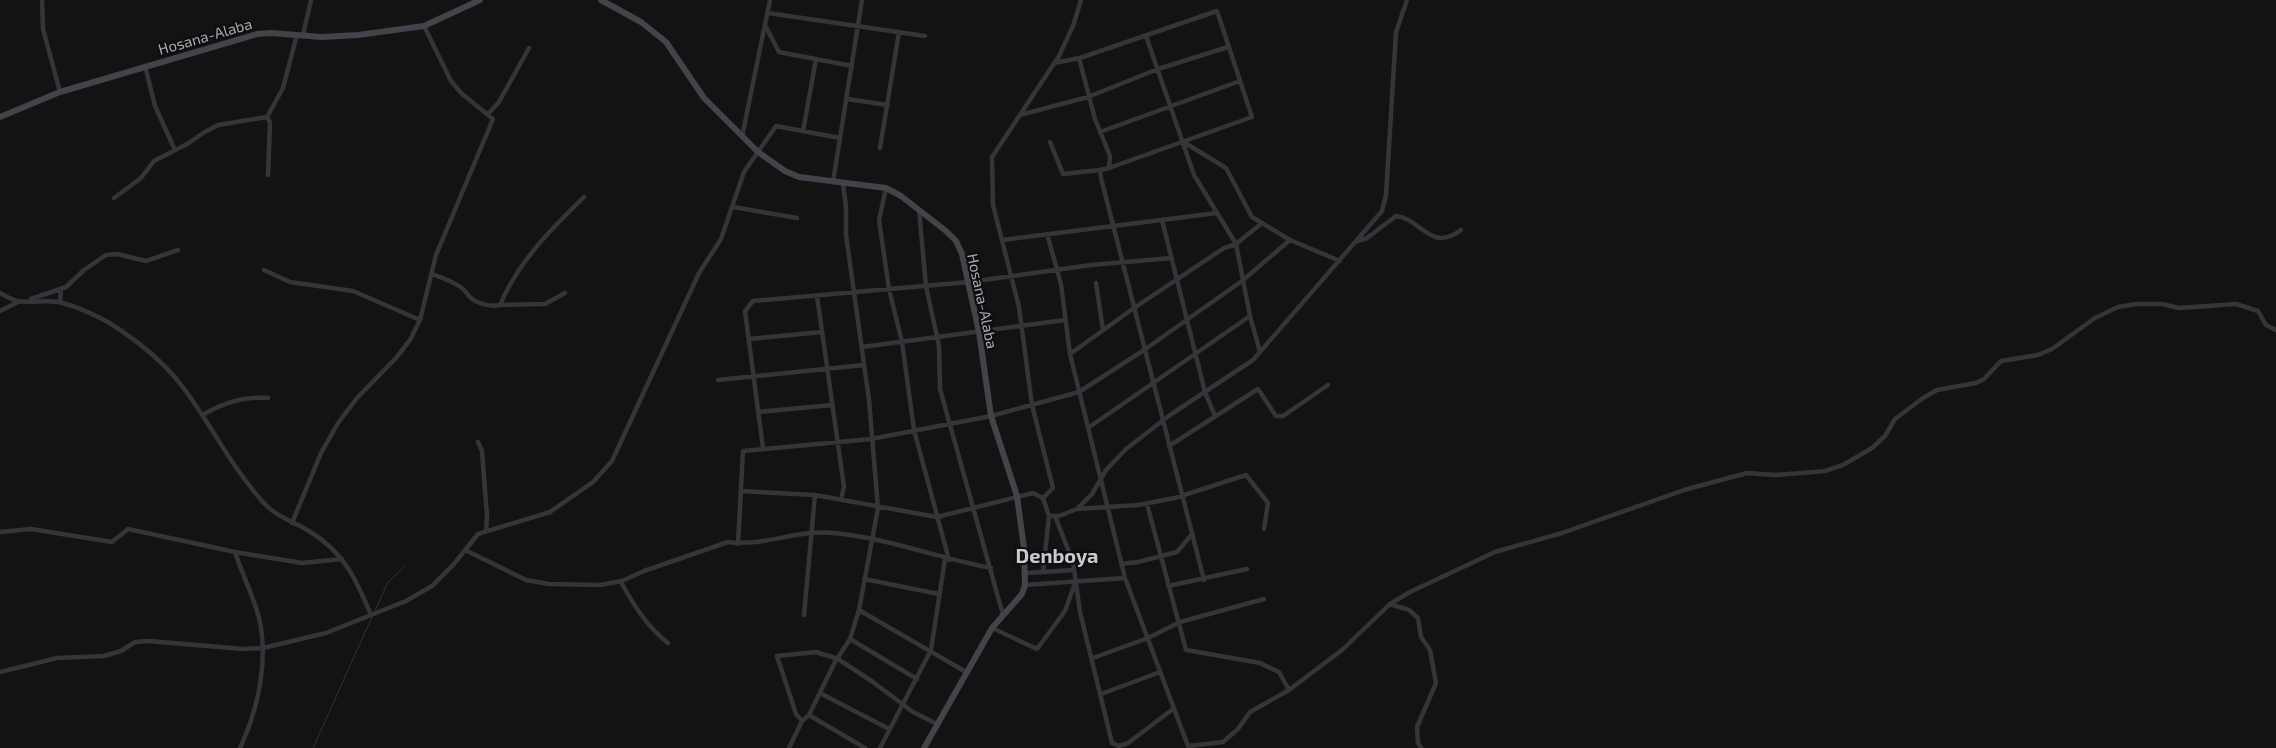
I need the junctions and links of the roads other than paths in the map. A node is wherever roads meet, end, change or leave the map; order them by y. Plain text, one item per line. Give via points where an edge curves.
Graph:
1 (42, 0) edge
2 (311, 0) edge
3 (480, 0) edge
4 (601, 0) edge
5 (770, 0) edge
6 (862, 0) edge
7 (1082, 0) edge
8 (1407, 0) edge
9 (768, 12) junction
10 (424, 26) junction
11 (859, 26) junction
12 (766, 27) junction
13 (899, 32) junction
14 (300, 35) junction
15 (925, 36) dead end
16 (1146, 36) junction
17 (1228, 47) junction
18 (529, 48) dead end
19 (1079, 58) junction
20 (816, 59) junction
21 (1054, 63) junction
22 (145, 66) junction
23 (852, 66) junction
24 (1158, 69) junction
25 (1240, 81) junction
26 (60, 92) junction
27 (1088, 97) junction
28 (846, 99) junction
29 (888, 105) junction
30 (1171, 107) junction
31 (488, 114) junction
32 (1020, 115) junction
33 (0, 117) edge
34 (267, 117) junction
35 (803, 131) junction
36 (1100, 132) junction
37 (742, 137) junction
38 (840, 138) junction
39 (1182, 141) junction
40 (1050, 142) dead end
41 (880, 148) dead end
42 (175, 150) junction
43 (758, 152) junction
44 (1109, 168) junction
45 (1100, 170) junction
46 (268, 175) dead end
47 (832, 182) junction
48 (843, 184) junction
49 (886, 188) junction
50 (584, 197) dead end
51 (114, 198) dead end
52 (733, 207) junction
53 (918, 209) junction
54 (1217, 213) junction
55 (798, 218) dead end
56 (1162, 220) junction
57 (1262, 223) junction
58 (1114, 227) junction
59 (1460, 230) dead end
60 (1047, 234) junction
61 (1002, 240) junction
62 (1290, 240) junction
63 (1357, 242) junction
64 (1236, 244) junction
65 (178, 250) dead end
66 (1172, 258) junction
67 (1123, 262) junction
68 (1340, 262) junction
69 (264, 270) dead end
70 (1057, 270) junction
71 (432, 274) junction
72 (1012, 276) junction
73 (1177, 280) junction
74 (1242, 281) junction
75 (970, 282) junction
76 (1096, 283) dead end
77 (926, 286) junction
78 (61, 289) junction
79 (889, 289) junction
80 (853, 292) junction
81 (0, 293) edge
82 (565, 293) dead end
83 (817, 296) junction
84 (19, 301) junction
85 (28, 301) junction
86 (60, 303) junction
87 (500, 305) junction
88 (1134, 308) junction
89 (0, 311) edge
90 (1250, 316) junction
91 (420, 320) junction
92 (1065, 320) junction
93 (1187, 320) junction
94 (1022, 326) junction
95 (1103, 330) junction
96 (2276, 330) edge
97 (822, 332) junction
98 (979, 332) junction
99 (937, 337) junction
100 (749, 339) junction
101 (902, 342) junction
102 (862, 347) junction
103 (1144, 350) junction
104 (1260, 352) junction
105 (1070, 354) junction
106 (1195, 354) junction
107 (864, 365) junction
108 (827, 368) junction
109 (754, 376) junction
110 (718, 380) dead end
111 (1153, 382) junction
112 (1328, 385) dead end
113 (1079, 392) junction
114 (1205, 392) junction
115 (268, 398) dead end
116 (832, 405) junction
117 (1032, 406) junction
118 (758, 412) junction
119 (202, 415) junction
120 (991, 416) junction
121 (1215, 416) junction
122 (1162, 421) junction
123 (949, 424) junction
124 (1088, 428) junction
125 (914, 430) junction
126 (871, 439) junction
127 (478, 442) dead end
128 (837, 442) junction
129 (1169, 446) junction
130 (763, 448) junction
131 (1100, 480) junction
132 (741, 491) junction
133 (815, 495) junction
134 (1017, 496) junction
135 (1182, 496) junction
136 (1043, 498) junction
137 (841, 499) junction
138 (1147, 504) junction
139 (1107, 506) junction
140 (878, 508) junction
141 (974, 509) junction
142 (1077, 509) junction
143 (1052, 516) junction
144 (936, 517) junction
145 (292, 523) junction
146 (1264, 529) dead end
147 (486, 531) junction
148 (0, 532) edge
149 (811, 532) junction
150 (1192, 534) junction
151 (871, 539) junction
152 (738, 544) junction
153 (465, 550) junction
154 (235, 552) junction
155 (1161, 557) junction
156 (342, 559) junction
157 (947, 560) junction
158 (1121, 564) junction
159 (991, 568) junction
160 (1247, 569) dead end
161 (1074, 570) junction
162 (1025, 572) junction
163 (1043, 572) junction
164 (1125, 578) junction
165 (864, 579) junction
166 (1204, 580) junction
167 (1076, 581) junction
168 (620, 582) junction
169 (1025, 585) junction
170 (1168, 586) junction
171 (940, 594) junction
172 (1264, 600) dead end
173 (1390, 604) junction
174 (859, 610) junction
175 (371, 615) junction
176 (804, 615) dead end
177 (1003, 616) junction
178 (1178, 623) junction
179 (992, 628) junction
180 (1148, 638) junction
181 (850, 639) junction
182 (668, 643) dead end
183 (263, 648) junction
184 (931, 650) junction
185 (1093, 658) junction
186 (838, 659) junction
187 (0, 672) edge
188 (966, 672) junction
189 (1160, 672) junction
190 (917, 679) junction
191 (1289, 690) junction
192 (820, 693) junction
193 (1101, 694) junction
194 (902, 703) junction
195 (1173, 709) junction
196 (809, 715) junction
197 (802, 721) junction
198 (937, 724) junction
199 (889, 729) junction
200 (1188, 747) edge
201 (240, 748) edge
202 (789, 748) edge
203 (865, 748) edge
204 (880, 748) edge
205 (924, 748) edge
206 (1421, 748) edge

1 - 26 street via 43,28
2 - 14 street
3 - 10 main road, Hosana-Alaba
4 - 37 main road, Hosana-Alaba via 641,22 666,42 704,98
5 - 9 street
6 - 11 street
7 - 21 street
8 - 63 street via 1396,32 1386,195 1382,211
9 - 11 street
9 - 12 street
10 - 14 main road, Hosana-Alaba via 358,35
10 - 31 street via 451,81
11 - 13 street
11 - 23 street
12 - 20 street via 779,52
12 - 37 street
13 - 15 street
13 - 29 street
14 - 22 main road, Hosana-Alaba via 257,34
14 - 34 street via 283,88
16 - 17 street via 1216,11
16 - 19 street
16 - 24 street
17 - 24 street
17 - 25 street
18 - 31 street via 499,102
19 - 21 street
19 - 27 street
20 - 23 street
20 - 35 street
21 - 32 street
22 - 26 main road, Hosana-Alaba
22 - 42 street via 155,106
23 - 28 street
24 - 27 street
24 - 30 street
25 - 30 street
25 - 39 street via 1252,117
26 - 33 main road, Hosana-Alaba
27 - 32 street
27 - 36 street
28 - 29 street
28 - 38 street
29 - 41 street
30 - 36 street
30 - 39 street
31 - 71 street via 493,119 436,256
32 - 61 street via 992,157 993,205
34 - 42 street via 218,125
34 - 46 street via 270,122
35 - 38 street
35 - 43 street via 776,126
36 - 44 street via 1110,156
37 - 43 main road, Hosana-Alaba
38 - 47 street
39 - 44 street
39 - 54 street via 1194,175
39 - 57 street via 1226,168 1252,217
40 - 45 street via 1063,174
42 - 51 street via 154,161 141,178
43 - 47 main road, Hosana-Alaba via 784,171
43 - 52 street via 744,172
44 - 45 street
45 - 58 street
47 - 48 main road, Hosana-Alaba
48 - 49 main road, Hosana-Alaba
48 - 80 street
49 - 53 main road, Hosana-Alaba
49 - 79 street via 878,220
50 - 87 street via 543,239
52 - 55 street
52 - 147 street via 721,239 699,272 612,460 593,482 550,512
53 - 75 main road, Hosana-Alaba via 956,241
53 - 77 street
54 - 56 street
54 - 64 street
56 - 58 street
56 - 66 street
57 - 62 street
57 - 64 street
58 - 60 street
58 - 67 street
59 - 63 street via 1447,238 1437,237 1426,234 1404,217 1396,216
60 - 61 street
60 - 70 street
61 - 72 street
62 - 68 street
62 - 74 street
63 - 68 street
64 - 73 street via 1224,248
64 - 74 street
65 - 78 street via 146,261 117,254 106,255
66 - 67 street
66 - 73 street
67 - 70 street
67 - 88 street
68 - 104 street
69 - 91 street via 290,282 353,291
70 - 72 street
70 - 92 street
71 - 87 street via 464,289 481,303
71 - 91 street
72 - 75 street
72 - 94 street
73 - 88 street
73 - 93 street
74 - 90 street
74 - 93 street
75 - 77 street
75 - 98 main road, Hosana-Alaba
76 - 95 street
77 - 79 street
77 - 99 street
78 - 85 street
78 - 86 street
79 - 80 street
79 - 101 street
80 - 83 street
80 - 102 street
81 - 84 street
82 - 87 street via 545,304
83 - 97 street
83 - 100 street via 753,301 746,311
84 - 85 street
84 - 89 street
85 - 86 street
86 - 119 street via 91,314 126,334 181,384
88 - 95 street
88 - 103 street
90 - 104 street
90 - 106 street
91 - 145 street via 396,358 338,423 321,453
92 - 94 street
92 - 105 street
93 - 103 street
93 - 106 street
94 - 98 street
94 - 117 street
95 - 105 street
96 - 173 street via 2266,326 2258,311 2236,304 2179,308 2162,304 2118,307 2095,318 2052,349 2038,355 2001,361 1976,383 1937,390 1922,398 1895,419 1885,436 1872,448 1843,465 1775,475 1747,473 1684,490 1562,534 1495,552
97 - 100 street
97 - 108 street
98 - 99 street
98 - 120 main road, Hosana-Alaba
99 - 101 street
99 - 123 street via 940,389
100 - 109 street
101 - 102 street
101 - 125 street
102 - 107 street
103 - 111 street
103 - 113 street
104 - 114 street
105 - 113 street
106 - 111 street
106 - 114 street
107 - 108 street
107 - 126 street via 870,400
108 - 109 street
108 - 116 street
109 - 110 street
109 - 118 street
111 - 122 street
111 - 124 street
112 - 121 street via 1283,416 1276,416 1258,389
113 - 117 street
113 - 124 street
114 - 121 street
114 - 122 street
115 - 119 street via 251,396 236,399
116 - 118 street
116 - 128 street
117 - 120 street
117 - 136 street via 1053,488
118 - 130 street
119 - 145 street via 240,476 274,514
120 - 123 street
120 - 134 main road, Hosana-Alaba
121 - 129 street
122 - 129 street
122 - 131 street via 1126,449
123 - 125 street
123 - 141 street
124 - 131 street
125 - 126 street
125 - 144 street
126 - 128 street
126 - 140 street
127 - 147 street via 482,451
128 - 130 street
128 - 137 street via 844,487
129 - 135 street
130 - 132 street via 743,451
131 - 139 street
131 - 142 street
132 - 133 street
132 - 152 street
133 - 137 street
133 - 149 street
134 - 136 street via 1033,493
134 - 141 street
134 - 162 main road, Hosana-Alaba
135 - 138 street
135 - 146 street via 1246,475 1268,503
135 - 150 street
136 - 143 street
137 - 140 street
138 - 139 street
138 - 155 street
139 - 142 street
139 - 158 street
140 - 144 street
140 - 151 street
141 - 144 street
141 - 159 street
142 - 143 street
143 - 161 street
143 - 163 street
144 - 157 street
145 - 156 street via 310,532
147 - 153 street via 478,534
148 - 154 street via 31,530 112,542 128,529
149 - 151 street
149 - 152 street
149 - 176 street
150 - 155 street via 1176,552
150 - 166 street
151 - 157 street
151 - 165 street
152 - 168 street via 728,542
153 - 168 street via 526,580 578,586
153 - 175 street via 432,586
154 - 156 street via 302,563
154 - 183 street via 258,616
155 - 158 street
155 - 170 street
156 - 175 street via 360,588
157 - 159 street
157 - 171 street
158 - 164 street
159 - 177 street
160 - 166 street
161 - 163 street
161 - 167 street
162 - 163 street
162 - 169 main road, Hosana-Alaba
164 - 167 street
164 - 180 street
165 - 171 street
165 - 174 street
166 - 170 street
167 - 169 street
167 - 179 street via 1064,611 1037,649
167 - 185 street via 1080,612
168 - 182 street via 636,608
169 - 177 main road via 1022,594
170 - 178 street
171 - 184 street
172 - 178 street
173 - 191 street via 1342,650
173 - 206 street via 1409,610 1418,618 1421,637 1430,650 1436,683 1417,726
174 - 181 street
174 - 184 street
175 - 183 street via 326,633
177 - 179 main road
178 - 180 street
178 - 191 street via 1186,650 1260,663 1279,672
179 - 188 main road
180 - 185 street
180 - 189 street
181 - 186 street
181 - 190 street
183 - 187 street via 135,642 104,656 57,658
183 - 201 street via 257,702
184 - 188 street
184 - 190 street
185 - 193 street
186 - 192 street
186 - 194 street
186 - 197 street via 816,652 777,656 796,714
188 - 198 main road
189 - 193 street
189 - 195 street
190 - 194 street
191 - 200 street via 1250,712 1223,742
192 - 196 street
192 - 199 street
193 - 195 street via 1112,743 1118,746
194 - 198 street
194 - 199 street
195 - 200 street
196 - 197 street
196 - 203 street
197 - 202 street
198 - 205 main road
199 - 204 street

